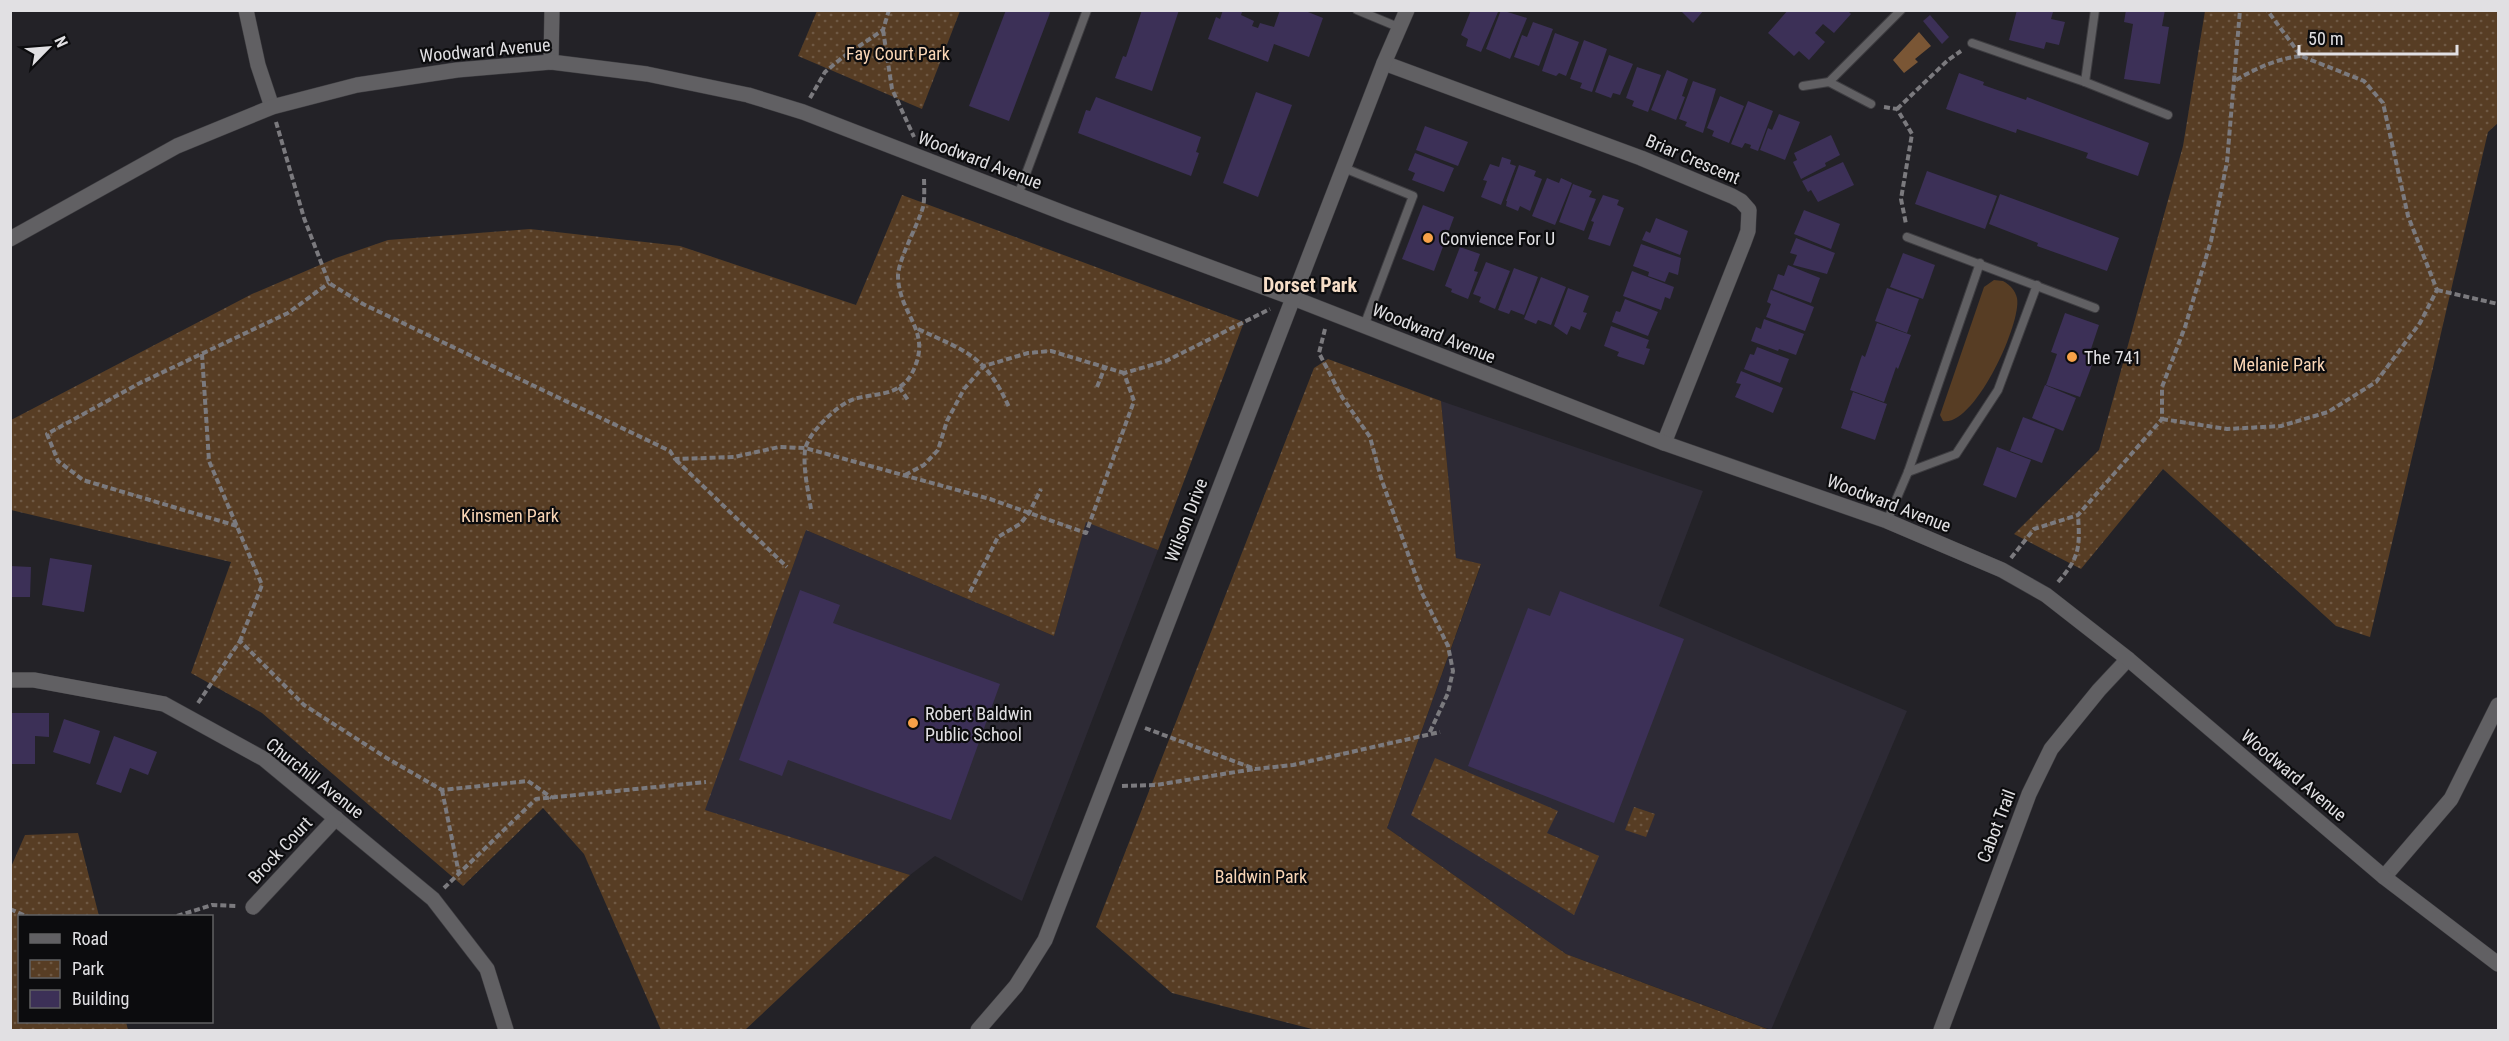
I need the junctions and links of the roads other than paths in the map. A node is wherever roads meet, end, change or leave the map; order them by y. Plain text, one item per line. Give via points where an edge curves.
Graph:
1 (246, 10) edge
2 (552, 10) edge
3 (1087, 10) edge
4 (1358, 10) edge
5 (1407, 10) edge
6 (1901, 10) edge
7 (2096, 10) edge
8 (1398, 27) junction
9 (1972, 43) road end
10 (551, 62) junction
11 (1384, 63) junction
12 (1829, 82) junction
13 (2085, 82) junction
14 (1803, 86) dead end
15 (1870, 104) road end
16 (272, 106) junction
17 (2168, 115) dead end
18 (1344, 168) junction
19 (1018, 195) junction
20 (1907, 237) road end
21 (10, 239) edge
22 (1980, 262) junction
23 (2037, 285) junction
24 (1293, 298) junction
25 (2095, 308) dead end
26 (1364, 326) junction
27 (1664, 443) junction
28 (1908, 472) junction
29 (1887, 521) junction
30 (2128, 659) junction
31 (10, 680) edge
32 (2499, 705) edge
33 (336, 818) junction
34 (2384, 877) junction
35 (253, 907) road end
36 (2499, 964) edge
37 (506, 1030) edge
38 (978, 1030) edge
39 (1941, 1030) edge

1 - 16 street
2 - 10 street
3 - 19 lane
4 - 8 lane
5 - 8 street, Wilson Drive
6 - 12 lane
7 - 13 lane
8 - 11 street, Wilson Drive
9 - 13 lane
10 - 16 street, Woodward Avenue via 457,70 357,85
10 - 19 street, Woodward Avenue via 647,74 748,95 803,112
11 - 18 street, Wilson Drive
11 - 27 street, Briar Crescent via 1641,158 1741,201 1749,210 1744,242
12 - 14 lane
12 - 15 lane
13 - 17 lane
16 - 21 street, Woodward Avenue via 177,146
18 - 24 street, Wilson Drive
18 - 26 lane via 1413,196
19 - 24 street, Woodward Avenue
20 - 22 lane
22 - 23 lane
22 - 28 lane
23 - 25 lane
23 - 28 lane via 1998,390 1956,454
24 - 26 street, Woodward Avenue
24 - 38 street, Wilson Drive via 1045,940 1016,986
26 - 27 street, Woodward Avenue
27 - 29 street, Woodward Avenue
28 - 29 lane
29 - 30 street, Woodward Avenue via 2001,570 2046,595
30 - 34 street, Woodward Avenue
30 - 39 street, Cabot Trail via 2051,749 2029,794
31 - 33 street, Churchill Avenue via 34,680 164,704 264,759
32 - 34 street via 2451,800
33 - 35 street, Brock Court
33 - 37 street, Churchill Avenue via 433,899 488,969
34 - 36 street, Woodward Avenue

